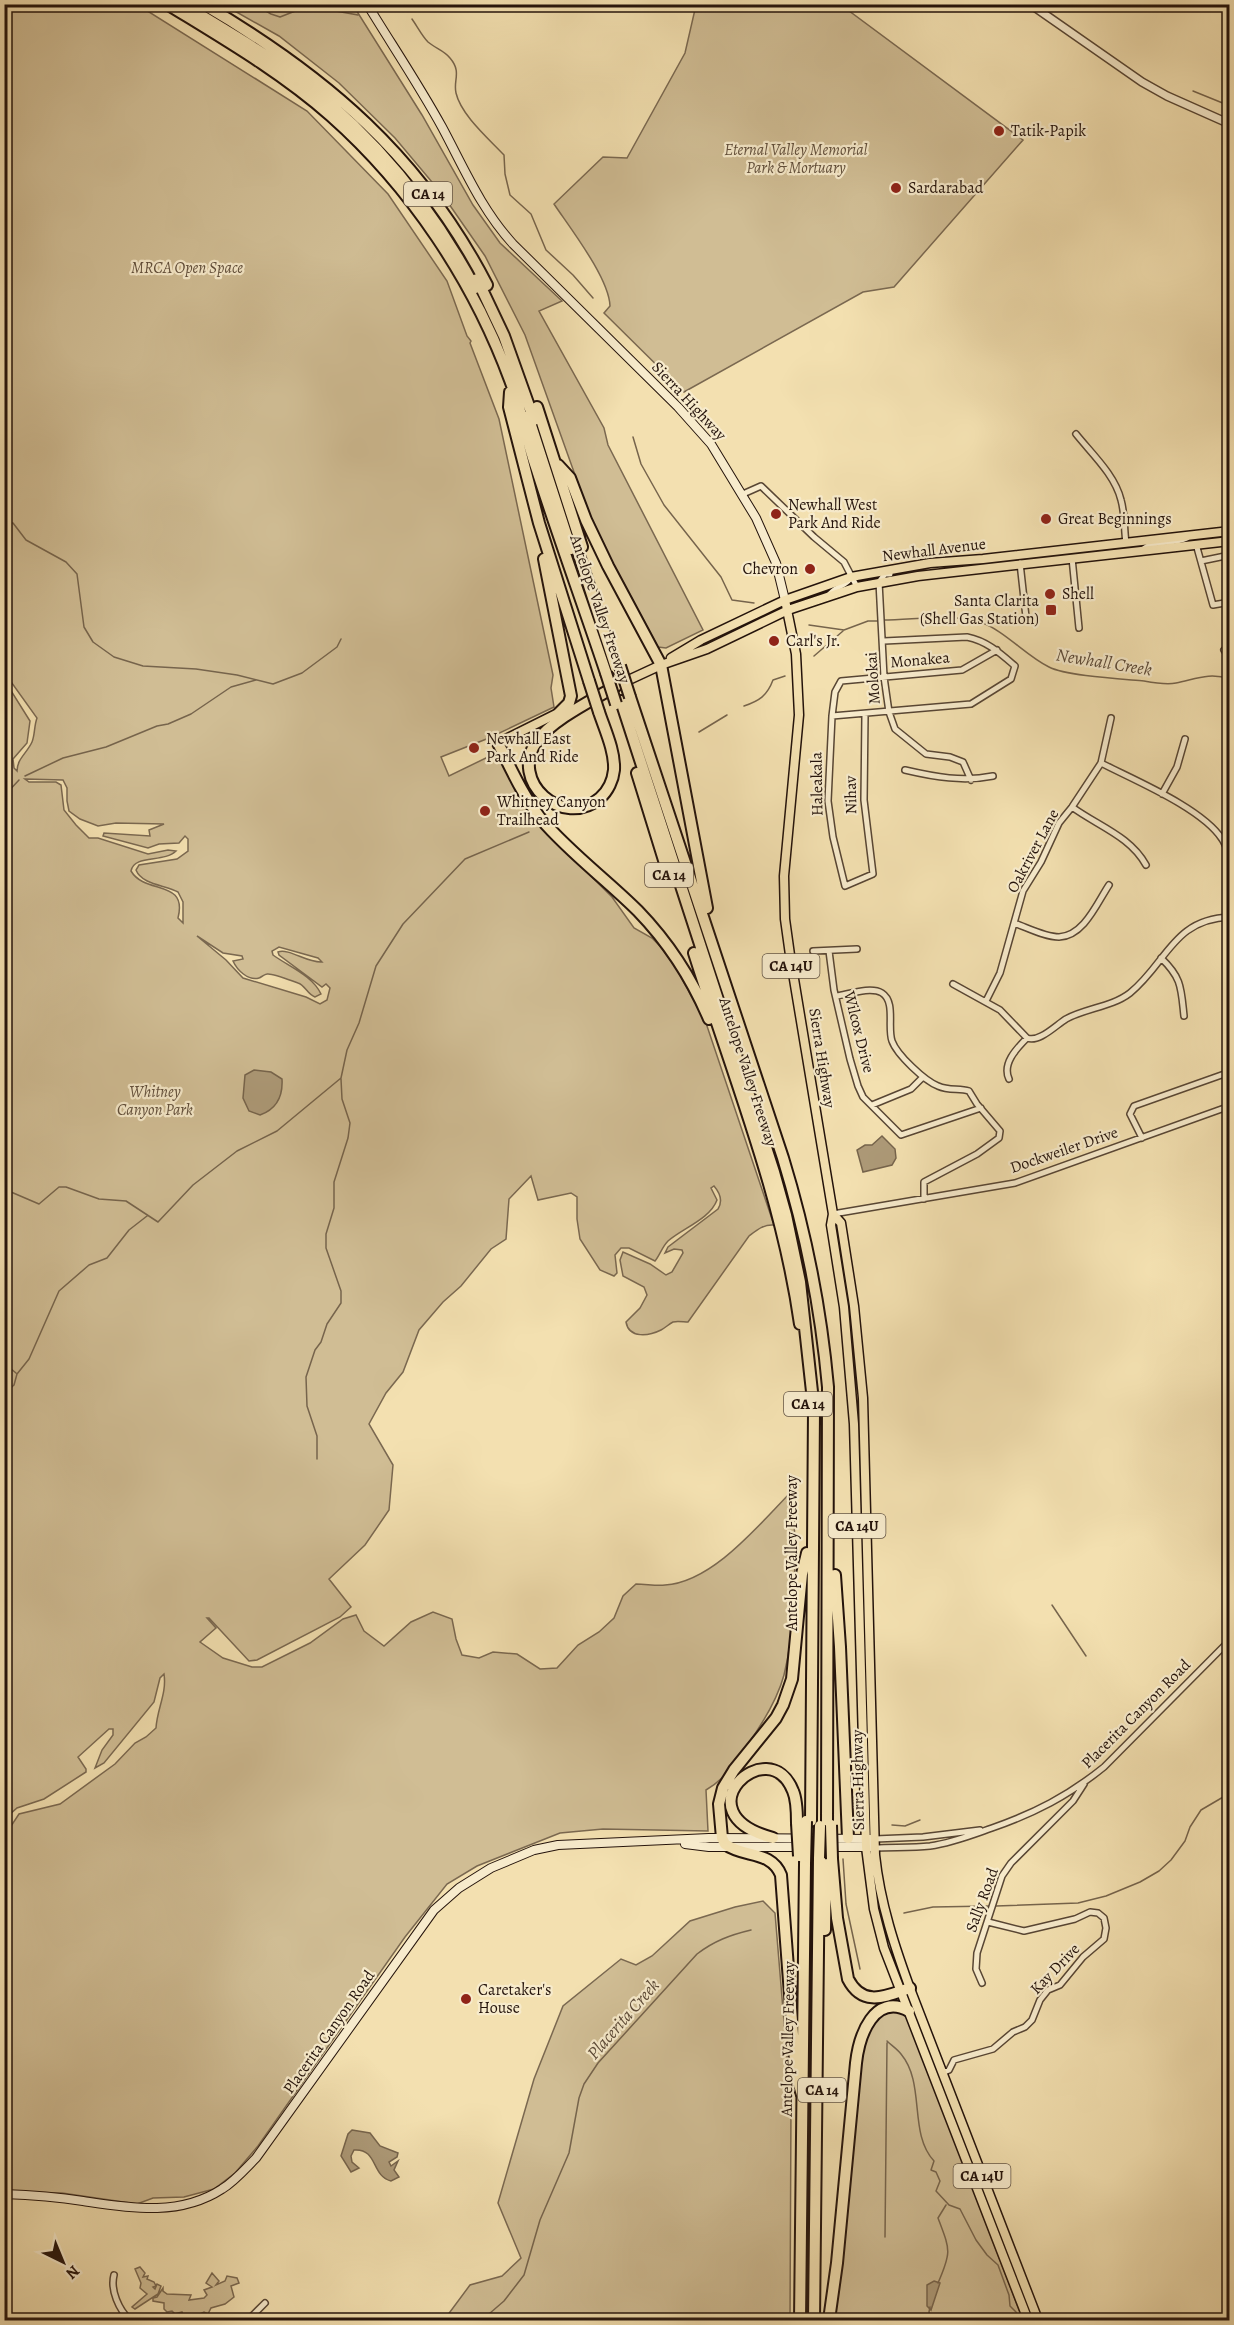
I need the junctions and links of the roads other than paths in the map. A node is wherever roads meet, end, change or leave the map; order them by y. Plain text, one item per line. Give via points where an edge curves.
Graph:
1 (167, 4) edge
2 (182, 4) edge
3 (193, 4) edge
4 (203, 4) edge
5 (367, 4) edge
6 (1030, 4) edge
7 (1230, 124) edge
8 (511, 382) junction
9 (1076, 434) dead end
10 (554, 460) junction
11 (743, 494) junction
12 (539, 523) junction
13 (1230, 531) edge
14 (1194, 540) junction
15 (1230, 541) edge
16 (1126, 543) junction
17 (1059, 555) junction
18 (1092, 555) junction
19 (1230, 555) edge
20 (1072, 558) junction
21 (1201, 561) junction
22 (930, 563) junction
23 (1020, 563) junction
24 (851, 577) junction
25 (879, 582) junction
26 (857, 586) junction
27 (828, 596) junction
28 (786, 600) junction
29 (1230, 602) edge
30 (788, 610) junction
31 (1026, 617) dead end
32 (1079, 628) dead end
33 (884, 641) junction
34 (997, 650) junction
35 (1224, 650) dead end
36 (1230, 658) edge
37 (661, 665) junction
38 (613, 669) junction
39 (884, 677) junction
40 (841, 681) joint
41 (616, 686) junction
42 (623, 700) junction
43 (889, 712) junction
44 (559, 713) junction
45 (866, 715) junction
46 (832, 716) junction
47 (1112, 718) dead end
48 (1185, 739) dead end
49 (498, 743) joint
50 (1101, 764) junction
51 (905, 770) dead end
52 (993, 776) dead end
53 (971, 780) junction
54 (1162, 794) junction
55 (1072, 807) junction
56 (1230, 856) edge
57 (1146, 866) dead end
58 (1109, 885) dead end
59 (845, 886) joint
60 (1230, 917) edge
61 (1014, 924) junction
62 (857, 949) dead end
63 (813, 951) dead end
64 (829, 951) junction
65 (715, 953) junction
66 (1161, 958) junction
67 (954, 984) dead end
68 (837, 996) junction
69 (986, 1001) junction
70 (1184, 1016) dead end
71 (1026, 1038) junction
72 (724, 1046) junction
73 (1230, 1072) edge
74 (923, 1077) junction
75 (1009, 1079) dead end
76 (872, 1105) junction
77 (1230, 1106) edge
78 (981, 1108) junction
79 (1142, 1138) junction
80 (924, 1198) junction
81 (789, 1214) junction
82 (832, 1214) junction
83 (801, 1265) junction
84 (807, 1552) junction
85 (829, 1556) junction
86 (1230, 1640) edge
87 (1085, 1782) junction
88 (1050, 1805) junction
89 (1058, 1816) junction
90 (815, 1824) junction
91 (773, 1838) junction
92 (848, 1838) junction
93 (726, 1843) junction
94 (871, 1843) junction
95 (815, 1861) junction
96 (988, 1922) junction
97 (981, 1983) dead end
98 (905, 1989) junction
99 (909, 2011) junction
100 (942, 2073) junction
101 (802, 2094) junction
102 (978, 2165) junction
103 (968, 2169) junction
104 (4, 2194) edge
105 (114, 2275) dead end
106 (266, 2303) dead end
107 (130, 2320) edge
108 (248, 2320) edge
109 (800, 2320) edge
110 (806, 2320) edge
111 (814, 2320) edge
112 (820, 2320) edge
113 (829, 2320) edge
114 (1028, 2320) edge
115 (1038, 2320) edge

1 - 8 highway, Antelope Valley Freeway / CA 14 via 278,74 332,117 374,159 426,223 469,289
2 - 38 highway via 277,63 338,110 407,183 448,241 480,297 513,370
3 - 38 highway via 280,59 352,118 408,178 463,256 492,309 517,369
4 - 10 highway, Antelope Valley Freeway / CA 14 via 279,51 328,89 389,146 428,194 469,253 502,317
5 - 11 main road, Sierra Highway via 428,102 493,222 678,406 711,444
6 - 7 street via 1142,82
8 - 12 highway via 509,407
8 - 38 highway, Antelope Valley Freeway / CA 14 via 535,467
9 - 16 street via 1115,486 1121,500
10 - 37 highway via 570,478 608,566
10 - 38 highway, Antelope Valley Freeway / CA 14
11 - 24 street via 761,486 844,562
11 - 28 main road, Sierra Highway via 776,563
12 - 41 highway, bridge via 589,681 599,712 613,759 611,782 598,799 585,807 555,805 534,785 529,771 533,749 554,725
12 - 44 highway via 570,696
13 - 14 main road, Newhall Avenue
14 - 15 main road, Newhall Avenue
14 - 16 main road, Newhall Avenue
14 - 18 main road, Newhall Avenue via 1141,551
14 - 21 street
16 - 17 main road, Newhall Avenue
16 - 18 main road via 1121,548
17 - 20 main road, Newhall Avenue
17 - 22 main road, Newhall Avenue
17 - 23 main road, Newhall Avenue via 1024,559
18 - 20 main road, Newhall Avenue
19 - 21 street
20 - 32 street
21 - 29 street via 1213,605
22 - 24 main road, Newhall Avenue
22 - 25 street via 885,574
23 - 25 main road, Newhall Avenue
23 - 31 street
24 - 26 street
24 - 27 street
24 - 28 main road, Newhall Avenue
25 - 26 main road, Newhall Avenue
25 - 33 street, Molokai
26 - 27 main road, Newhall Avenue
27 - 30 main road, Newhall Avenue
28 - 30 main road, Sierra Highway
28 - 37 main road, Newhall Avenue via 688,646
30 - 37 main road, Newhall Avenue via 707,649
30 - 82 main road, Sierra Highway / CA 14U via 796,654 799,715 784,876 785,919
33 - 34 street via 967,637
33 - 39 street, Molokai
34 - 39 street, Monakea via 962,670
34 - 43 street via 1015,666 1011,679 971,704
35 - 36 street
37 - 41 main road, Newhall Avenue
37 - 65 highway
38 - 42 highway, Antelope Valley Freeway / CA 14, bridge
38 - 42 highway, Antelope Valley Freeway / CA 14, bridge
39 - 40 street, Monakea
39 - 43 street, Molokai
40 - 46 street, Haleakala
41 - 44 main road, Newhall Avenue
42 - 65 highway, Antelope Valley Freeway / CA 14
42 - 72 highway, Antelope Valley Freeway / CA 14 via 643,794
42 - 81 highway
43 - 45 street
43 - 53 street, Molokai via 895,729 911,744 926,754 963,762
44 - 49 main road, Newhall Avenue
45 - 46 street
45 - 59 street, Nihav via 864,800 873,874
46 - 59 street, Haleakala via 828,801
47 - 50 street, Oakriver Lane
48 - 54 street via 1177,767
49 - 72 highway via 541,819 637,910 669,948
50 - 54 street
50 - 55 street, Oakriver Lane
51 - 53 street
52 - 53 street
54 - 56 street via 1196,814 1222,838
55 - 57 street via 1127,843
55 - 61 street, Oakriver Lane via 1059,823 1023,891
58 - 61 street via 1083,924 1068,934 1052,936
60 - 66 street via 1199,923 1179,936
61 - 69 street, Oakriver Lane via 1000,973
62 - 64 street
63 - 64 street
64 - 68 street, Wilcox Drive
65 - 81 highway, Antelope Valley Freeway / CA 14
66 - 70 street via 1175,971
66 - 71 street via 1129,994 1068,1018 1036,1039
67 - 69 street
68 - 74 street via 875,990 884,994 890,1003 892,1043
68 - 76 street, Wilcox Drive via 858,1086
69 - 71 street
71 - 75 street via 1006,1066
72 - 81 highway, Antelope Valley Freeway / CA 14
73 - 79 street via 1134,1106 1130,1114
74 - 76 street via 911,1089
74 - 78 street via 948,1090 968,1090
76 - 78 street, Wilcox Drive via 901,1136
77 - 79 street, Dockweiler Drive
78 - 80 street via 1000,1135 956,1167 924,1182
79 - 80 street, Dockweiler Drive via 1016,1183
80 - 82 street, Dockweiler Drive
81 - 83 highway, Antelope Valley Freeway / CA 14
81 - 83 highway, Antelope Valley Freeway / CA 14
82 - 94 main road, Sierra Highway / CA 14U via 854,1424
82 - 94 main road, Sierra Highway / CA 14U via 841,1223 863,1398
83 - 84 highway, Antelope Valley Freeway / CA 14 via 800,1324 808,1393
83 - 85 highway, Antelope Valley Freeway / CA 14 via 822,1330 828,1387
83 - 90 highway via 814,1410
84 - 90 highway, Antelope Valley Freeway / CA 14
84 - 93 highway via 790,1686 776,1718 723,1788 719,1804
85 - 90 highway, Antelope Valley Freeway / CA 14 via 827,1812
85 - 92 highway via 840,1647
86 - 87 street, Placerita Canyon Road
87 - 88 street, Placerita Canyon Road
87 - 89 street, Sally Road
88 - 89 street
88 - 94 street, Placerita Canyon Road via 937,1845
89 - 96 street, Sally Road via 1002,1876
90 - 91 highway via 786,1778 768,1770 753,1770 735,1785 732,1809 746,1828
90 - 95 highway, bridge
90 - 95 highway, Antelope Valley Freeway / CA 14, bridge
91 - 92 main road, Placerita Canyon Road
91 - 93 main road, Placerita Canyon Road
92 - 94 main road, Placerita Canyon Road
93 - 94 main road, Placerita Canyon Road
93 - 101 highway via 768,1859 781,1875 796,2074
93 - 104 main road, Placerita Canyon Road via 581,1843 534,1850 491,1868 459,1888 425,1921 256,2158 212,2195 178,2207 151,2210 32,2194
94 - 98 main road, Sierra Highway / CA 14U
95 - 98 highway via 837,1918 848,1979 857,1992 879,1998
95 - 101 highway, Antelope Valley Freeway / CA 14 via 805,1952
95 - 110 highway
95 - 111 highway
95 - 112 highway, Antelope Valley Freeway / CA 14
96 - 97 street, Sally Road via 977,1953 976,1969
96 - 100 street, Kay Drive via 1024,1931 1090,1912 1104,1918 1107,1928 1104,1939 1083,1957 1060,1986 1048,1990 1032,2020 993,2049 954,2060 949,2070
98 - 99 main road, Sierra Highway / CA 14U
98 - 100 main road, Sierra Highway / CA 14U
99 - 103 main road, Sierra Highway / CA 14U
99 - 113 highway via 891,2005 881,2009 863,2031 858,2048
100 - 102 main road, Sierra Highway / CA 14U
101 - 109 highway, Antelope Valley Freeway / CA 14
102 - 103 main road
102 - 115 main road, Sierra Highway / CA 14U
103 - 114 main road, Sierra Highway / CA 14U
105 - 107 street via 114,2293
106 - 108 street

